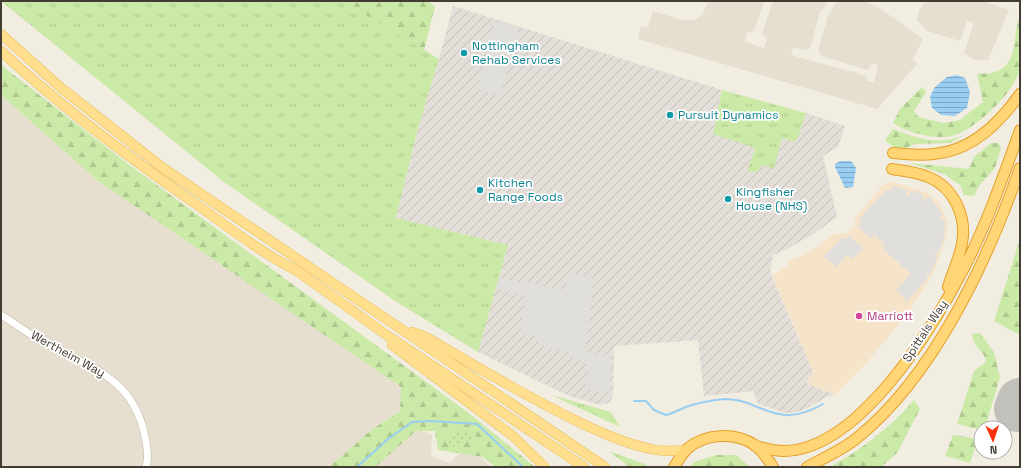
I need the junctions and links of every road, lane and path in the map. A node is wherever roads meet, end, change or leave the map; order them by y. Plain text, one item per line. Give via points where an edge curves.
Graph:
1 (1, 34) edge
2 (1, 51) edge
3 (1020, 94) edge
4 (1020, 130) edge
5 (893, 153) dead end
6 (1020, 168) edge
7 (892, 169) dead end
8 (284, 264) junction
9 (942, 306) junction
10 (1, 315) edge
11 (398, 327) junction
12 (755, 446) junction
13 (687, 450) junction
14 (146, 467) edge
15 (546, 467) edge
16 (584, 467) edge
17 (605, 467) edge
18 (674, 467) edge
19 (773, 467) edge
20 (807, 467) edge

1 - 11 main road via 60,87 163,168
2 - 8 main road via 135,160
3 - 5 highway via 998,121 964,146 934,154
4 - 9 highway, Spittals Way via 980,232 963,270
6 - 20 highway, Spittals Way via 993,238 969,288 920,368 889,407 862,434 838,451
7 - 9 highway via 913,172 938,182 952,195 959,209 964,230 962,244
8 - 15 main road via 513,436
8 - 16 main road
9 - 12 highway, Spittals Way via 893,378 870,405 840,430 796,450 773,450
10 - 14 street, Wertheim Way via 44,342 101,371 118,384 132,401 142,422 147,444
11 - 13 main road via 426,337 542,403 597,430 652,450
11 - 17 main road
12 - 13 highway via 738,438 720,436 702,440
12 - 19 highway
13 - 18 highway

